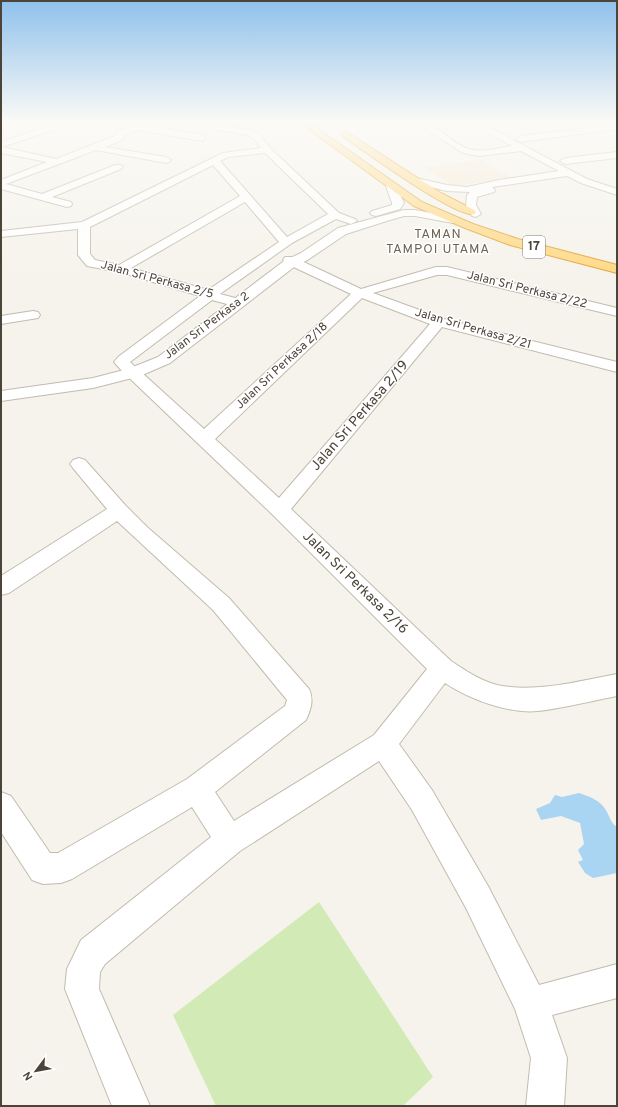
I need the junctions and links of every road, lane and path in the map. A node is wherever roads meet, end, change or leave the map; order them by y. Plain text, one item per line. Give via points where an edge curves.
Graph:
1 (29, 174) edge
2 (101, 174) edge
3 (187, 174) edge
4 (226, 174) edge
5 (291, 174) edge
6 (374, 174) edge
7 (405, 174) edge
8 (572, 175) junction
9 (416, 181) junction
10 (1, 185) edge
11 (391, 186) junction
12 (617, 192) edge
13 (43, 197) junction
14 (246, 197) junction
15 (67, 204) dead end
16 (476, 214) junction
17 (335, 216) junction
18 (488, 219) dead end
19 (453, 220) junction
20 (351, 221) junction
21 (84, 225) junction
22 (1, 234) edge
23 (286, 242) junction
24 (291, 262) junction
25 (121, 269) junction
26 (617, 269) edge
27 (430, 273) junction
28 (360, 293) junction
29 (211, 294) junction
30 (238, 303) junction
31 (617, 312) edge
32 (33, 316) dead end
33 (1, 320) edge
34 (439, 322) junction
35 (617, 323) edge
36 (617, 367) edge
37 (134, 373) junction
38 (1, 396) edge
39 (204, 439) junction
40 (79, 464) dead end
41 (280, 510) junction
42 (119, 511) junction
43 (1, 587) edge
44 (442, 668) junction
45 (617, 685) edge
46 (383, 744) junction
47 (197, 789) junction
48 (1, 806) edge
49 (230, 841) junction
50 (617, 981) edge
51 (531, 1004) junction
52 (131, 1106) edge
53 (545, 1106) edge

1 - 10 street
2 - 13 street
3 - 21 street
4 - 14 street
5 - 17 street
6 - 11 highway, 17
7 - 9 highway
8 - 9 street via 499,183 467,190
8 - 12 street via 595,186
8 - 16 street via 476,193 470,199
9 - 16 highway via 448,202
10 - 13 street
11 - 19 highway, 17 via 418,204
11 - 20 street, Jalan Sri Perkasa 2 via 398,203 396,207
13 - 15 street
14 - 23 street
14 - 25 street
16 - 18 highway
17 - 20 street
17 - 23 street via 307,228
19 - 24 street, Jalan Sri Perkasa 2 via 404,212 342,231
19 - 26 highway, 17 via 514,242
20 - 24 street, Jalan Sri Perkasa 2 via 330,229
21 - 22 street
21 - 25 street, Jalan Sri Perkasa 2/5 via 84,255 91,263
23 - 29 street
24 - 28 street, Jalan Sri Perkasa 2/21
24 - 30 street, Jalan Sri Perkasa 2
25 - 29 street, Jalan Sri Perkasa 2/5
27 - 28 street
27 - 31 street, Jalan Sri Perkasa 2/22 via 447,271
27 - 35 street
28 - 34 street, Jalan Sri Perkasa 2/21
28 - 39 street, Jalan Sri Perkasa 2/18
29 - 30 street, Jalan Sri Perkasa 2/5
29 - 37 street, Jalan Sri Perkasa 2/16 via 123,360 124,365
30 - 37 street, Jalan Sri Perkasa 2 via 164,360
32 - 33 street
34 - 36 street, Jalan Sri Perkasa 2/21
34 - 41 street, Jalan Sri Perkasa 2/19
37 - 38 street, Jalan Sri Perkasa 2 via 93,383
37 - 39 street, Jalan Sri Perkasa 2/16
39 - 41 street, Jalan Sri Perkasa 2/16
40 - 42 street
41 - 44 street, Jalan Sri Perkasa 2/16
42 - 43 street
42 - 47 street via 221,604 300,697 297,712
44 - 45 street, Jalan Sri Perkasa 2/16 via 467,684 501,697 537,700
44 - 46 street
46 - 49 street
46 - 51 street via 422,800 477,897
47 - 48 street via 61,868 43,869
47 - 49 street
49 - 52 street via 93,952 84,969 82,989
50 - 51 street
51 - 53 street via 549,1058

